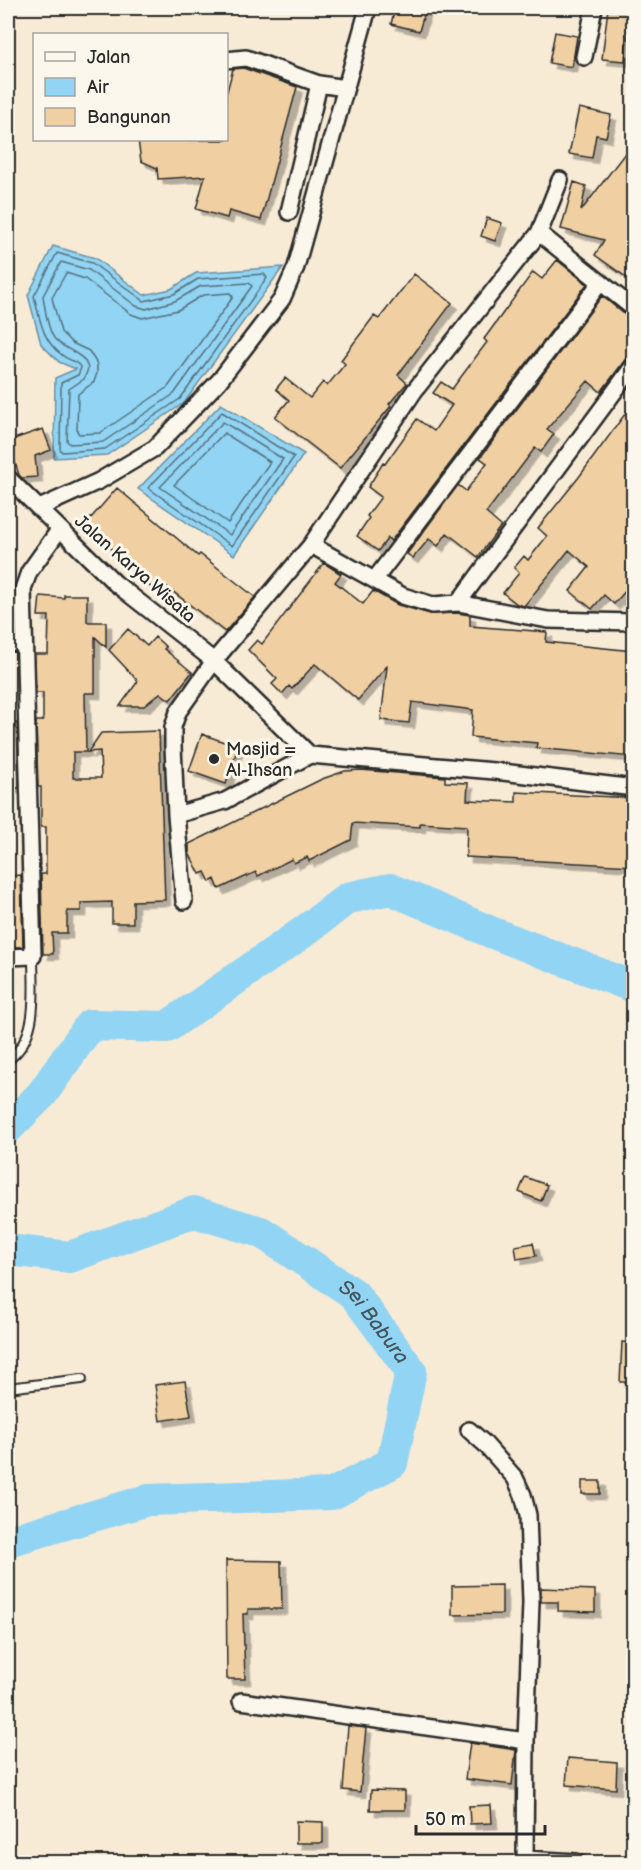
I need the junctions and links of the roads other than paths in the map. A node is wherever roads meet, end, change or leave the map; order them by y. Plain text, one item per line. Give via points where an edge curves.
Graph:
1 (368, 8) edge
2 (594, 8) edge
3 (585, 57) dead end
4 (228, 60) edge
5 (319, 84) junction
6 (345, 88) junction
7 (560, 180) dead end
8 (289, 212) dead end
9 (539, 233) junction
10 (600, 283) junction
11 (633, 309) edge
12 (633, 365) edge
13 (8, 478) edge
14 (39, 508) junction
15 (59, 530) junction
16 (311, 545) junction
17 (375, 579) junction
18 (458, 603) junction
19 (633, 622) edge
20 (8, 643) edge
21 (24, 643) junction
22 (214, 661) junction
23 (310, 755) junction
24 (633, 788) edge
25 (176, 815) junction
26 (184, 901) dead end
27 (33, 956) junction
28 (8, 957) edge
29 (8, 1060) edge
30 (82, 1379) dead end
31 (8, 1388) edge
32 (469, 1430) dead end
33 (241, 1701) dead end
34 (526, 1741) junction
35 (525, 1861) edge
36 (577, 1863) edge

1 - 6 street
2 - 3 street
4 - 5 street via 246,58
5 - 6 street
5 - 8 street
6 - 14 street via 296,267 282,299 219,381 155,448 99,481
7 - 9 street
9 - 10 street
9 - 16 street via 415,390
10 - 11 street
10 - 17 street
12 - 18 street
13 - 14 street, Jalan Karya Wisata
14 - 15 street, Jalan Karya Wisata
15 - 21 street via 29,572 23,589
15 - 22 street, Jalan Karya Wisata via 115,582
16 - 17 street
16 - 22 street
17 - 18 street via 403,596 433,605
18 - 19 street via 548,620
20 - 21 street
21 - 27 street
22 - 23 street, Jalan Karya Wisata
22 - 25 street via 178,712 173,727
23 - 24 street
23 - 25 street via 225,801
25 - 26 street
27 - 28 street
27 - 29 lane via 34,1006 28,1035
30 - 31 lane
32 - 34 street via 515,1478 528,1515 531,1602
33 - 34 street
34 - 35 street
35 - 36 street

